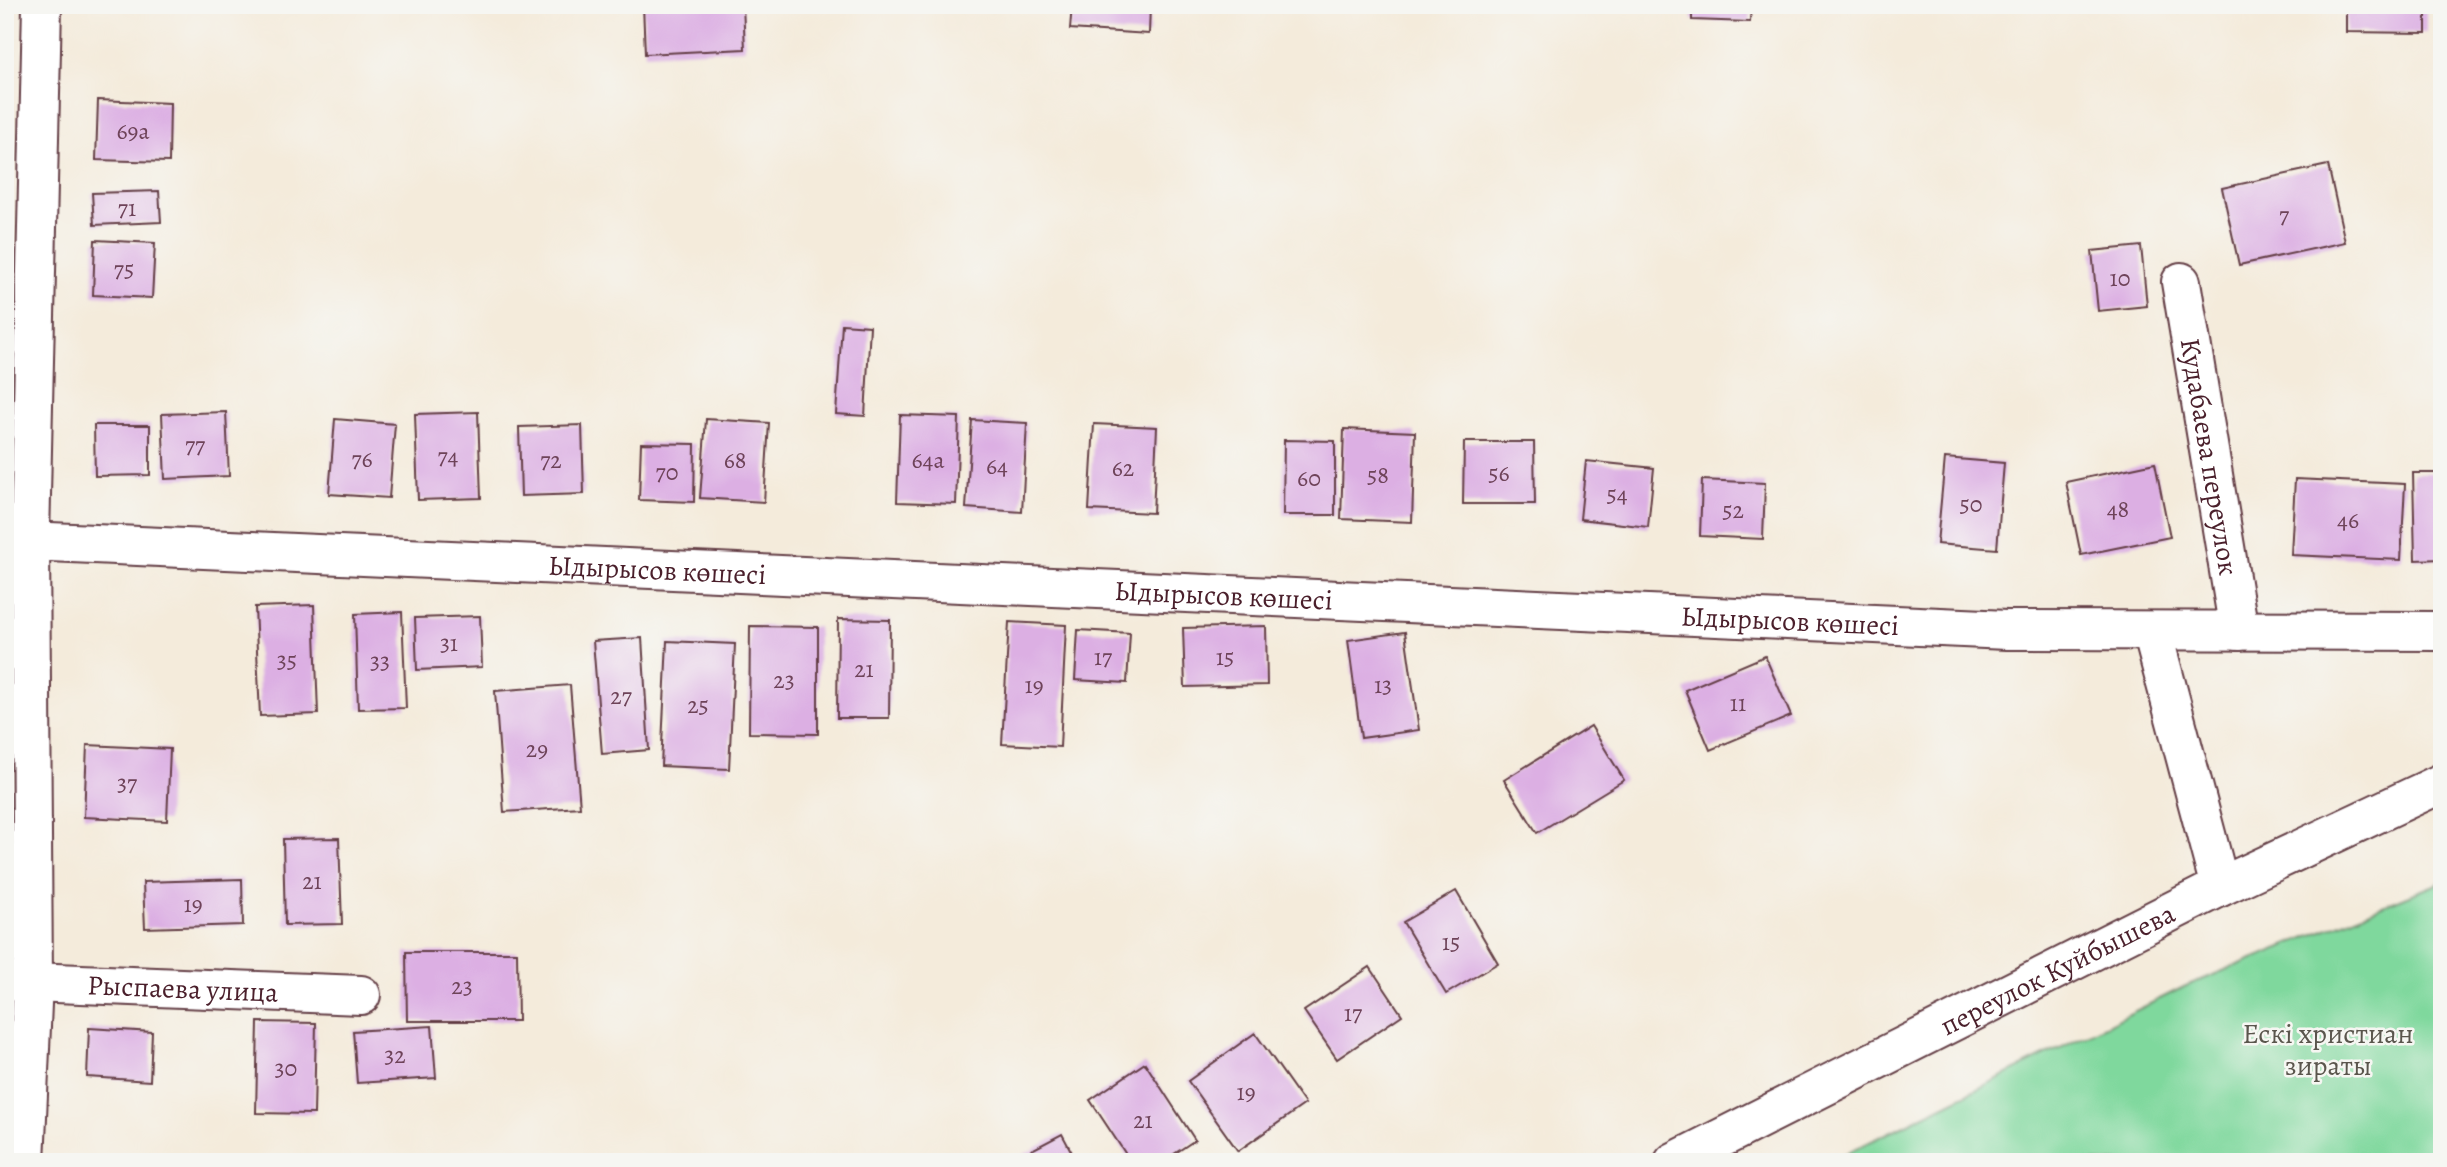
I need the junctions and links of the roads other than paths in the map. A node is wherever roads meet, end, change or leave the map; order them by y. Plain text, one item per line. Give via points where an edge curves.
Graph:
1 (42, 5) edge
2 (2181, 282) dead end
3 (18, 539) edge
4 (2152, 631) junction
5 (2239, 631) junction
6 (2442, 631) edge
7 (2442, 783) edge
8 (2220, 887) junction
9 (19, 981) edge
10 (361, 995) dead end
11 (26, 1162) edge
12 (1674, 1162) edge

1 - 3 street
2 - 5 street, Кудабаева переулок
3 - 4 street, Ыдырысов көшесі via 1993,630
3 - 9 street
4 - 5 street, Ыдырысов көшесі
4 - 8 street
5 - 6 street, Ыдырысов көшесі
7 - 8 street, переулок Куйбышева
8 - 12 street, переулок Куйбышева
9 - 10 street, Рыспаева улица
9 - 11 street

